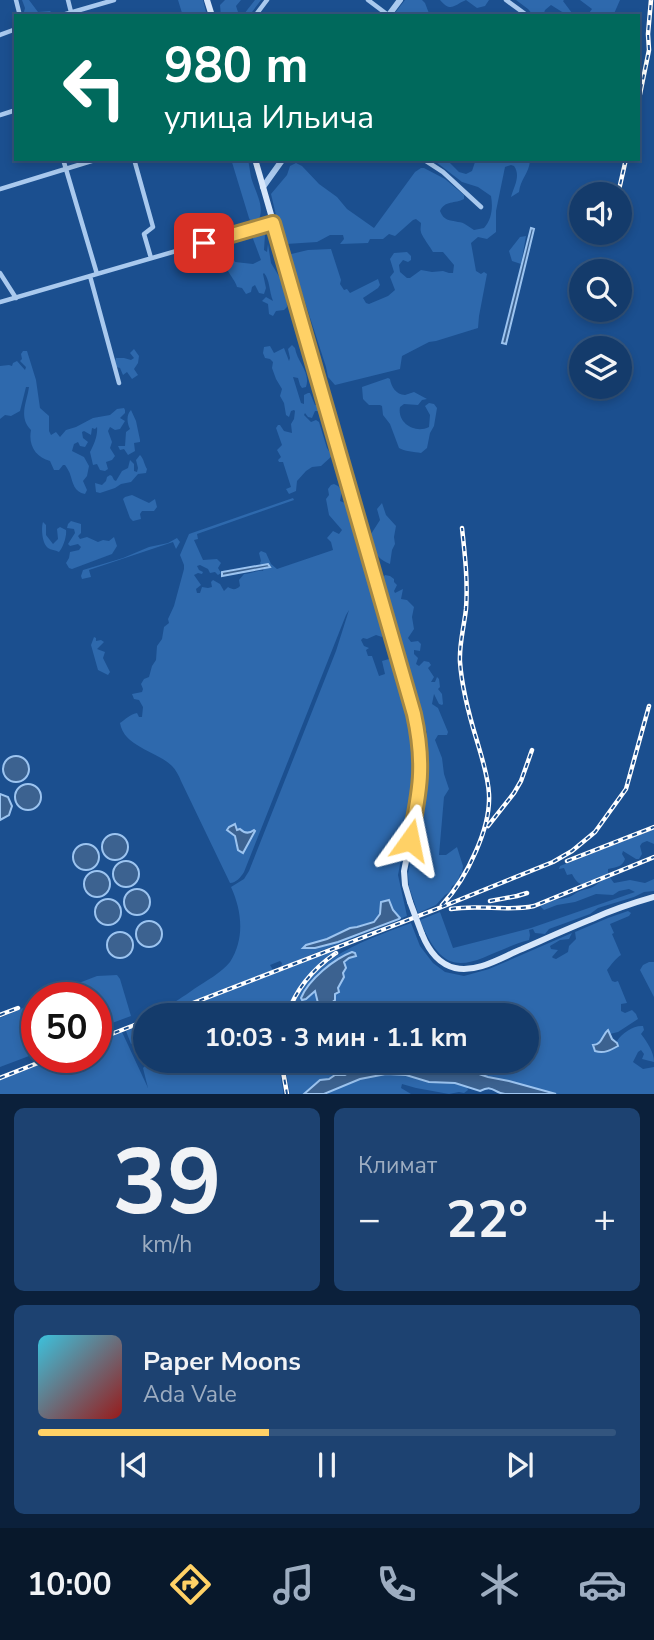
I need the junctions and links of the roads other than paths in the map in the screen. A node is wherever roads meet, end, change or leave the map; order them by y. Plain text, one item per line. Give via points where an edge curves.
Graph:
1 (68, 0) edge
2 (114, 0) edge
3 (368, 0) edge
4 (506, 0) edge
5 (71, 12) junction
6 (65, 14) edge
7 (386, 14) edge
8 (525, 14) edge
9 (63, 161) edge
10 (91, 161) edge
11 (135, 161) edge
12 (256, 161) edge
13 (282, 161) edge
14 (426, 161) edge
15 (65, 169) junction
16 (263, 187) junction
17 (0, 189) edge
18 (481, 207) dead end
19 (273, 223) junction
20 (151, 258) junction
21 (0, 273) edge
22 (97, 274) junction
23 (90, 276) junction
24 (16, 298) junction
25 (0, 302) edge
26 (119, 383) dead end
27 (654, 897) edge

1 - 5 street
2 - 5 street
3 - 7 street
4 - 8 street
5 - 6 street
9 - 15 street
10 - 15 street
11 - 20 street via 153,227 144,234
12 - 16 main road
13 - 16 street
14 - 18 street
15 - 17 street
15 - 22 street
16 - 19 main road
19 - 20 street
19 - 27 main road, bridge via 414,714 421,766 404,871 422,934 445,964 471,968
20 - 22 street
21 - 24 street
22 - 23 street
23 - 24 street
23 - 26 street
24 - 25 street

